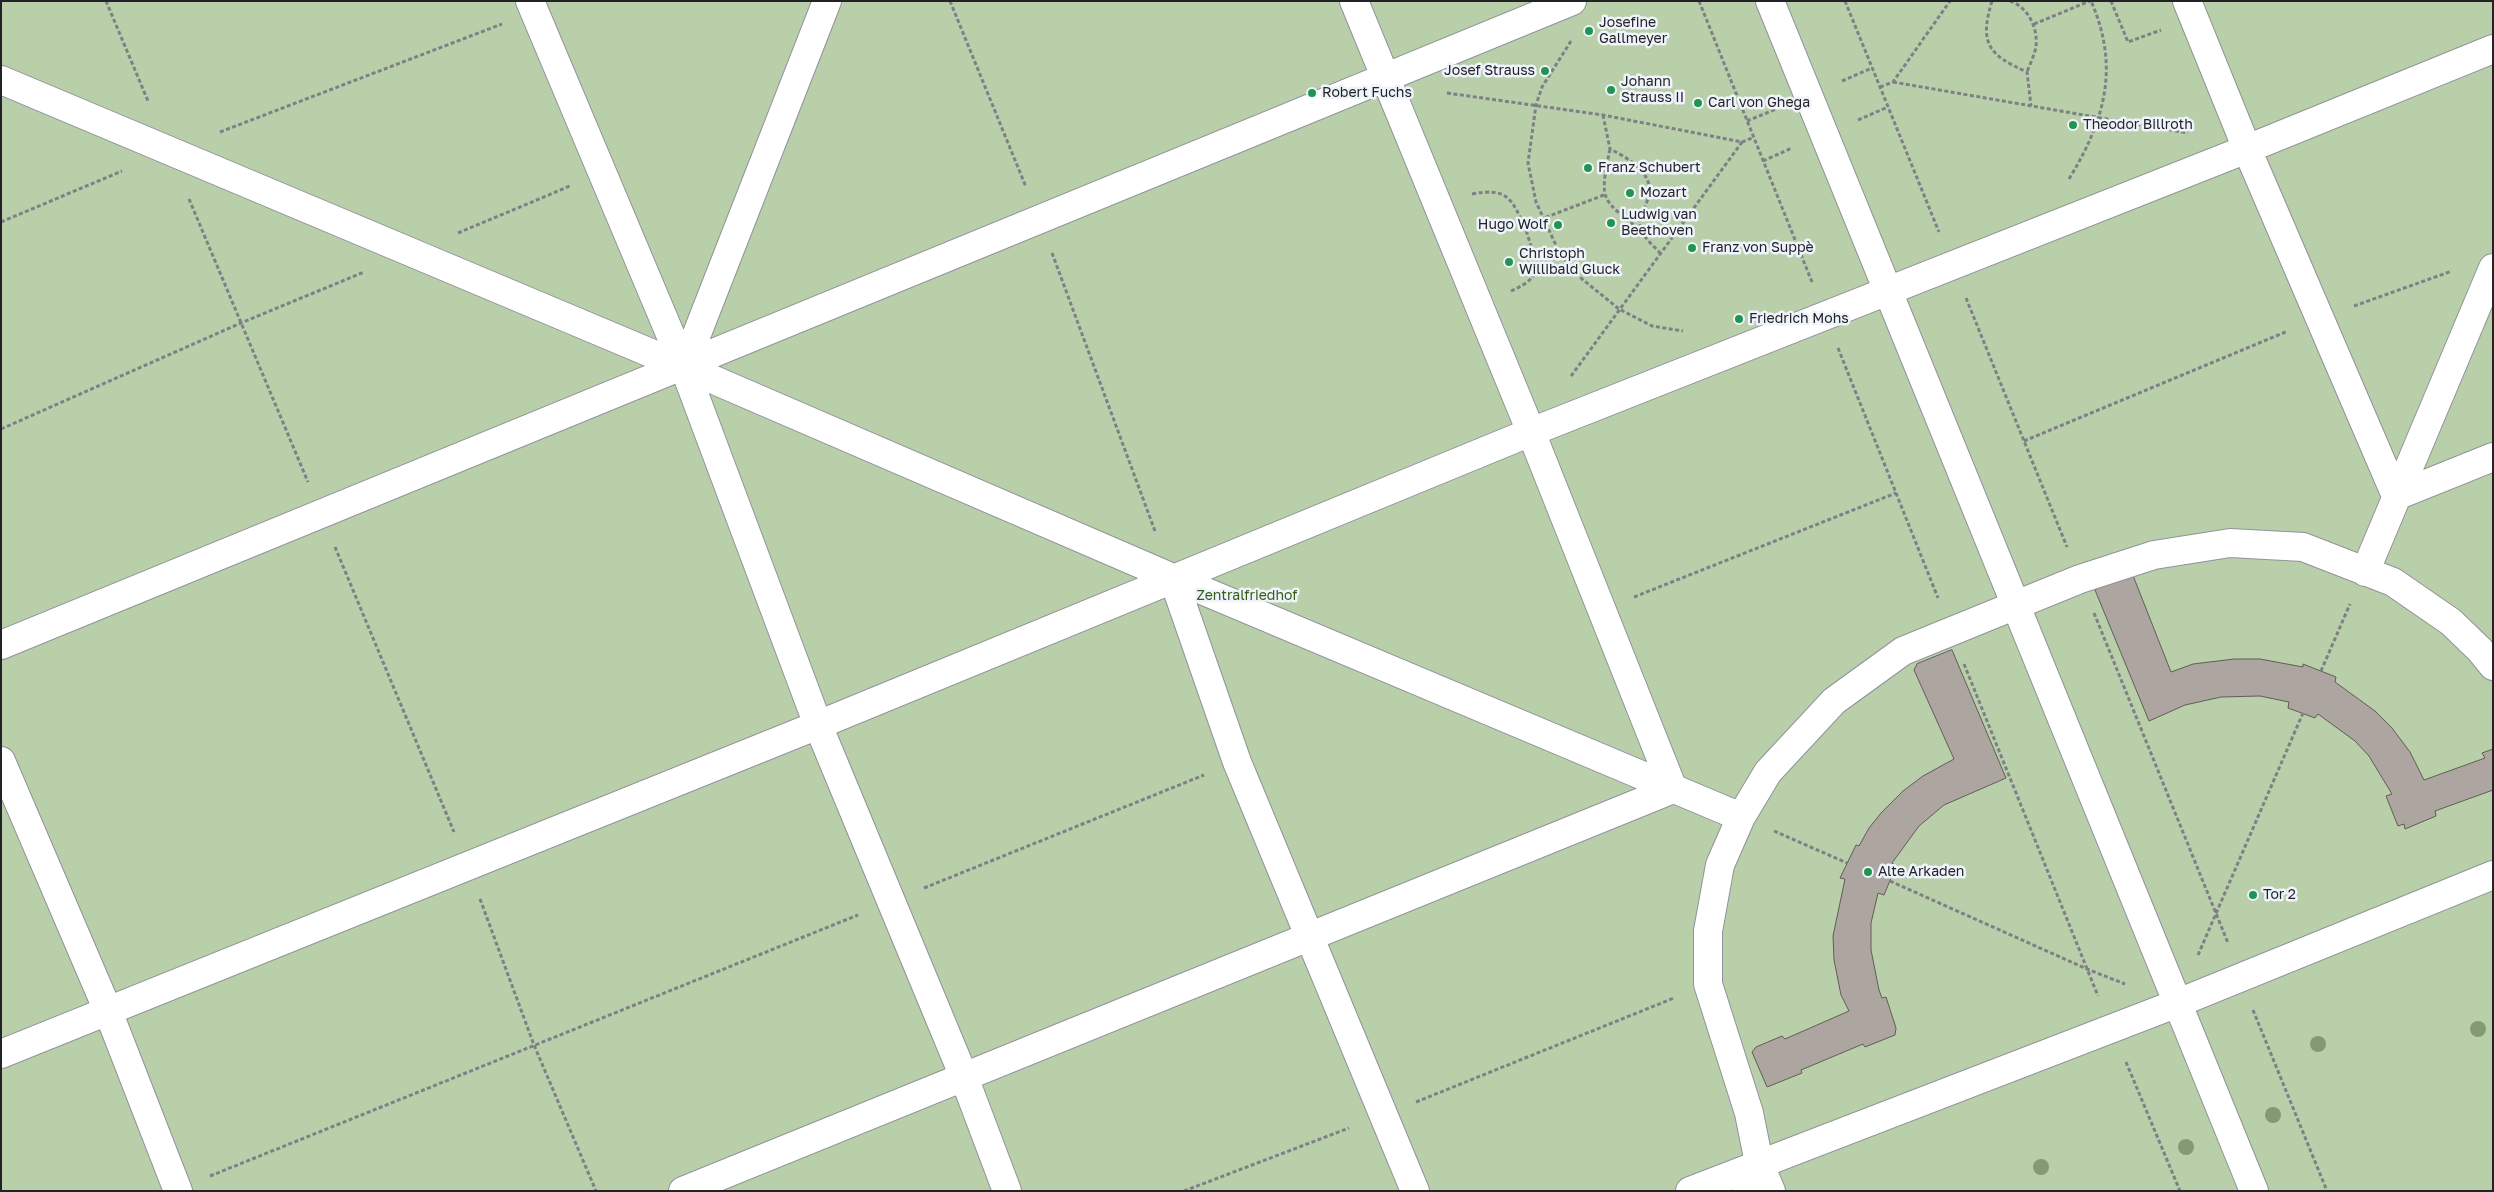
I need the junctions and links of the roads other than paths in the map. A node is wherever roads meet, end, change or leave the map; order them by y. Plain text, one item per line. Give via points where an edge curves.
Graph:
1 (827, 1) edge
2 (1354, 1) edge
3 (1572, 1) edge
4 (1770, 1) edge
5 (532, 6) edge
6 (2191, 10) edge
7 (2493, 49) edge
8 (1386, 76) junction
9 (1, 80) edge
10 (2248, 150) junction
11 (2493, 268) edge
12 (1888, 292) junction
13 (684, 367) junction
14 (1531, 432) junction
15 (2493, 457) edge
16 (2396, 496) junction
17 (2365, 572) junction
18 (1173, 578) junction
19 (2015, 604) junction
20 (1, 645) edge
21 (2493, 666) edge
22 (818, 725) junction
23 (1, 761) edge
24 (1673, 788) junction
25 (1741, 817) junction
26 (2493, 875) edge
27 (1310, 936) junction
28 (2178, 1003) junction
29 (108, 1011) junction
30 (1, 1054) edge
31 (964, 1077) junction
32 (1759, 1163) junction
33 (177, 1190) edge
34 (683, 1191) edge
35 (1007, 1191) edge
36 (1415, 1191) edge
37 (1690, 1191) edge
38 (1747, 1191) edge
39 (1771, 1191) edge
40 (2254, 1191) edge

1 - 13 street
2 - 8 street
3 - 8 street
4 - 12 street
5 - 13 street
6 - 10 street
7 - 10 street
8 - 13 street
8 - 14 street
9 - 13 street
10 - 12 street
10 - 16 street
11 - 16 street
12 - 14 street
12 - 19 street
13 - 18 street
13 - 20 street
13 - 22 street
14 - 18 street
14 - 24 street
15 - 16 street
16 - 17 street
17 - 19 street via 2304,547 2230,543 2154,555
17 - 21 street via 2393,582 2450,622
18 - 22 street
18 - 24 street
18 - 27 street via 1237,762
19 - 25 street via 1903,651 1834,701 1768,772
19 - 28 street
22 - 29 street
22 - 31 street
23 - 29 street
24 - 25 street
24 - 27 street
25 - 32 street via 1720,865 1708,931 1708,984 1750,1113
26 - 28 street
27 - 31 street
27 - 36 street
28 - 32 street
28 - 40 street
29 - 30 street
29 - 33 street
31 - 34 street
31 - 35 street
32 - 37 street
32 - 38 street
32 - 39 street

